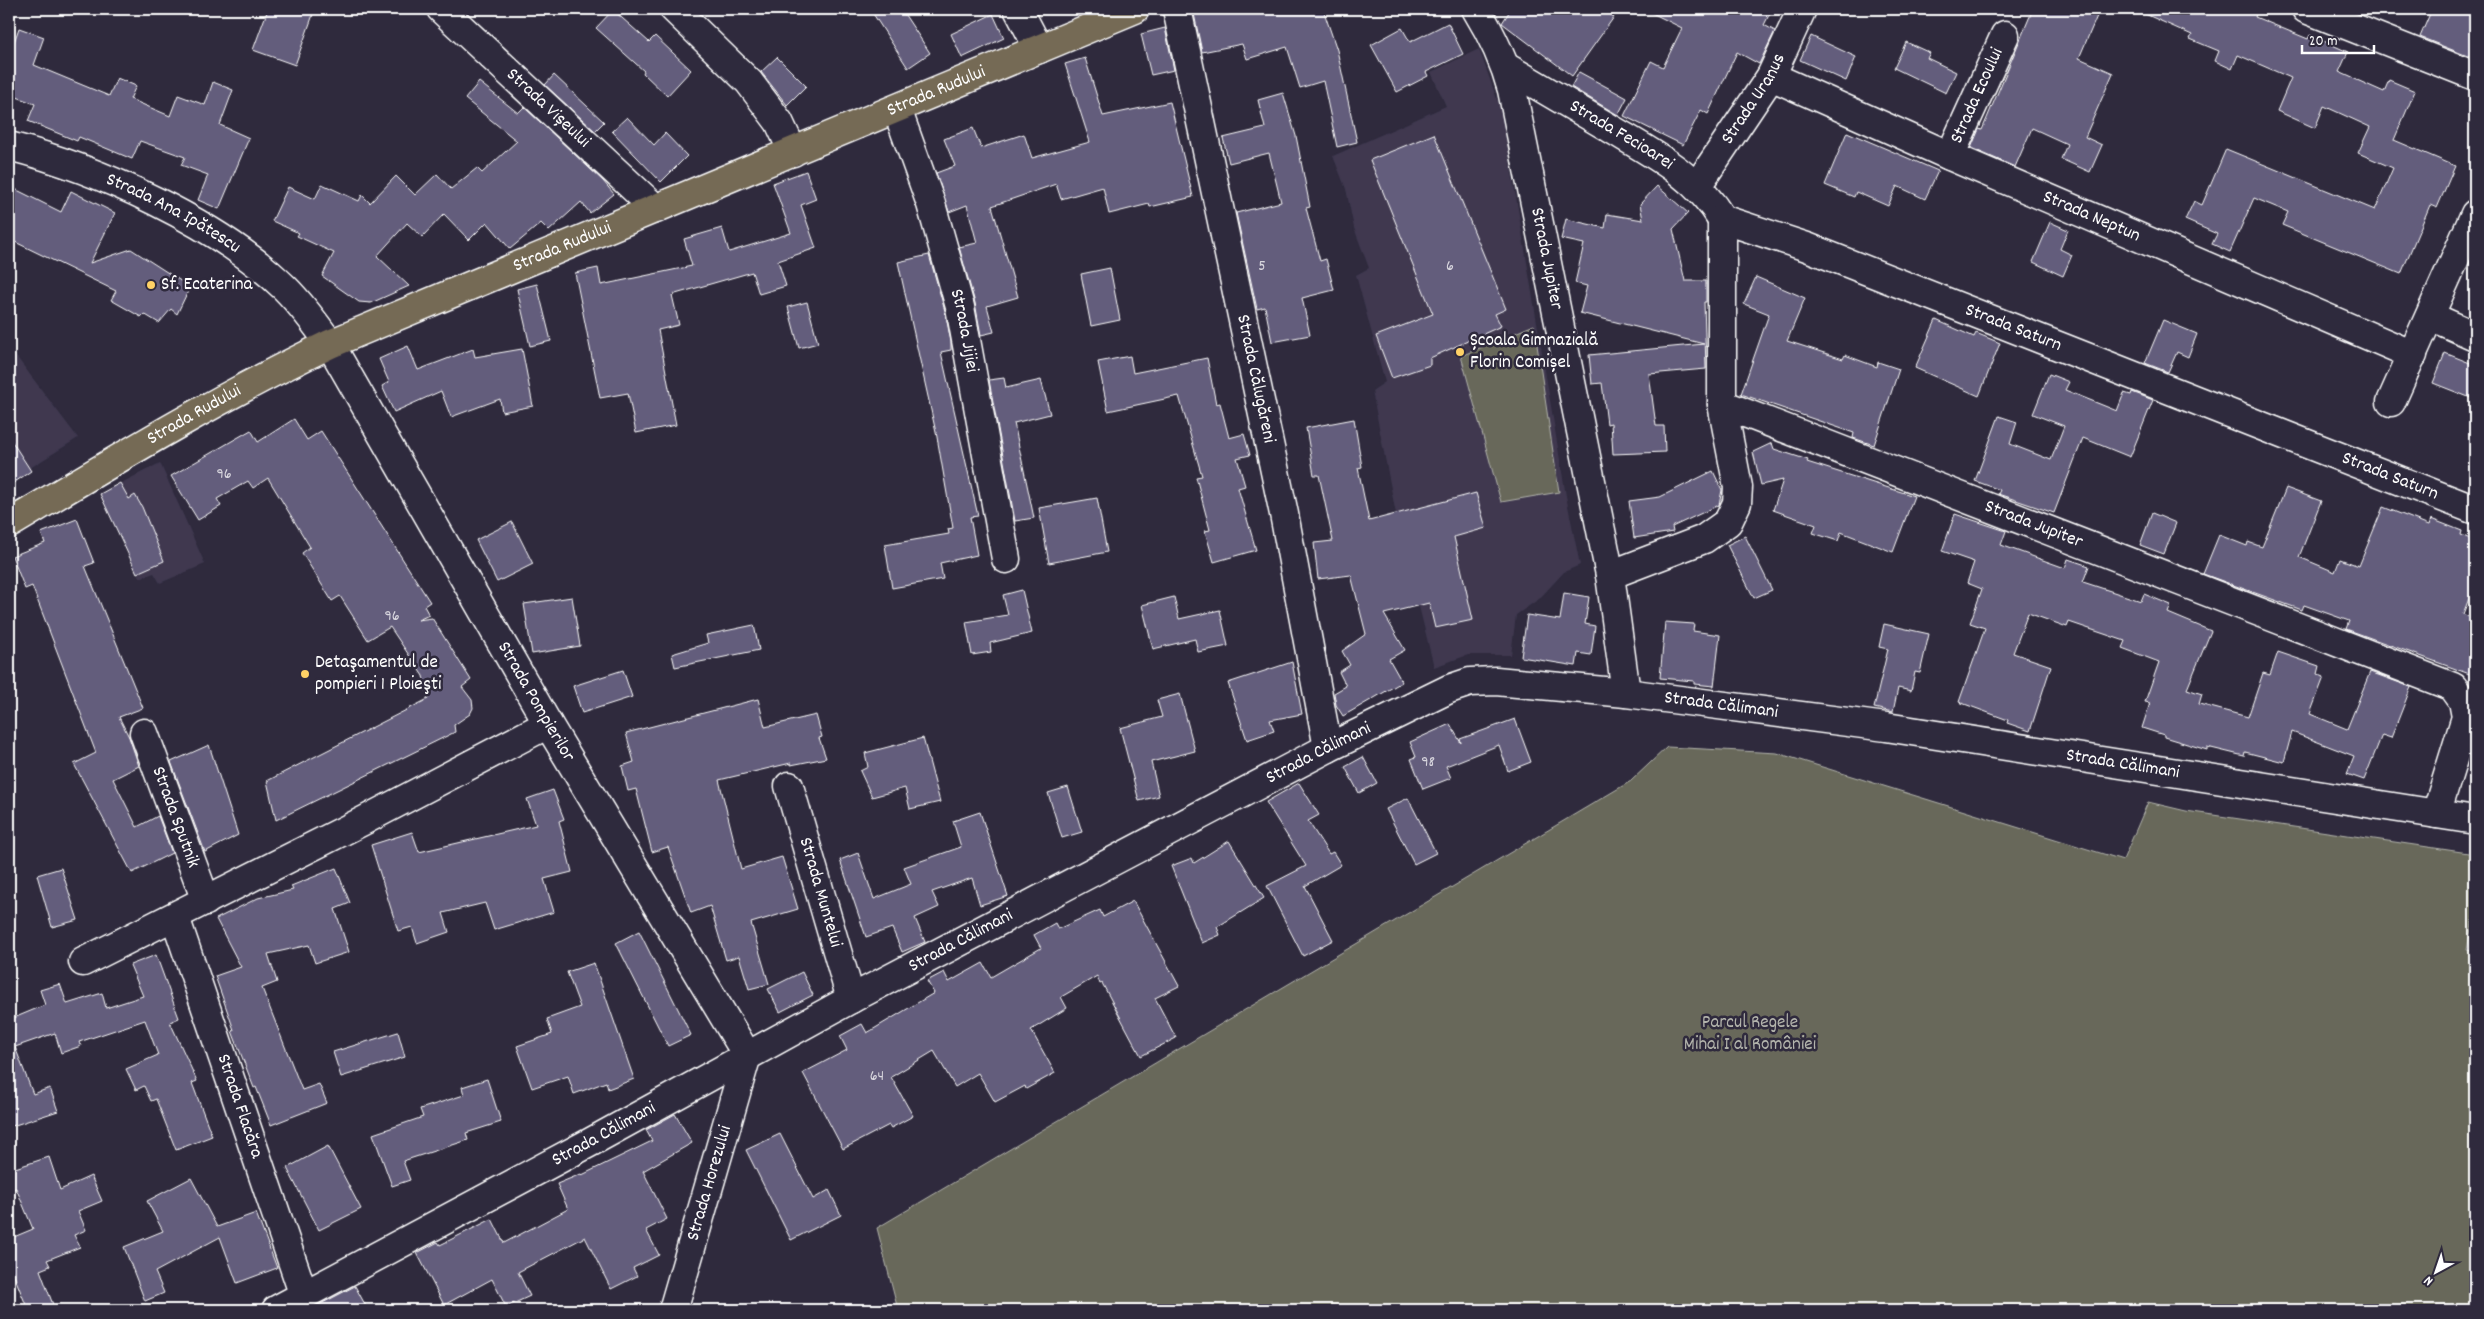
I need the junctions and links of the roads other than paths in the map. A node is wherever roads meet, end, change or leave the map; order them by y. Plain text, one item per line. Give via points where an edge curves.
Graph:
1 (441, 9) edge
2 (674, 9) edge
3 (1018, 9) edge
4 (1135, 9) edge
5 (1177, 9) edge
6 (1476, 9) edge
7 (1802, 9) edge
8 (2306, 9) edge
9 (2004, 35) dead end
10 (1039, 49) junction
11 (1506, 67) junction
12 (1771, 76) junction
13 (2475, 76) edge
14 (897, 109) junction
15 (9, 146) edge
16 (793, 152) junction
17 (1950, 156) junction
18 (1697, 186) junction
19 (656, 209) junction
20 (2475, 214) edge
21 (1722, 219) junction
22 (2469, 243) edge
23 (2430, 316) junction
24 (2475, 336) edge
25 (330, 344) junction
26 (2413, 355) junction
27 (2391, 402) dead end
28 (1722, 404) junction
29 (2475, 510) edge
30 (9, 524) edge
31 (1006, 559) dead end
32 (1610, 575) junction
33 (1626, 693) junction
34 (548, 724) junction
35 (144, 732) dead end
36 (1328, 748) junction
37 (790, 786) dead end
38 (2436, 814) junction
39 (2475, 820) edge
40 (206, 901) junction
41 (175, 917) junction
42 (83, 962) dead end
43 (851, 999) junction
44 (746, 1055) junction
45 (304, 1296) junction
46 (276, 1310) edge
47 (673, 1310) edge

1 - 19 street, Strada Vișeului
2 - 16 street via 749,82 779,122
3 - 10 street
4 - 10 main road, Strada Rudului
5 - 36 street, Strada Călugăreni via 1284,514
6 - 11 street, Strada Jupiter
7 - 12 street, Strada Uranus
8 - 13 street
9 - 17 street, Strada Ecoului
10 - 14 main road, Strada Rudului
11 - 18 street, Strada Fecioarei via 1658,157
11 - 32 street, Strada Jupiter
12 - 17 street, Strada Neptun
12 - 18 street, Strada Uranus
14 - 16 main road, Strada Rudului
14 - 31 street, Strada Jijiei via 931,204 960,307
15 - 25 street, Strada Ana Ipătescu via 80,169 192,221 248,257 284,288
16 - 19 main road, Strada Rudului
17 - 26 street, Strada Neptun
18 - 21 street, Strada Fecioarei via 1711,200
19 - 25 main road, Strada Rudului
20 - 22 street
21 - 28 street
21 - 29 street, Strada Saturn via 1807,247
22 - 23 street
23 - 24 street
23 - 26 street
25 - 30 main road, Strada Rudului via 229,396
25 - 34 street, Strada Pompierilor
26 - 27 street
28 - 32 street via 1738,487 1737,503 1728,522 1704,539
28 - 38 street, Strada Jupiter via 2453,687 2463,701 2466,717
32 - 33 street, Strada Jupiter
33 - 36 street, Strada Călimani via 1496,681 1470,682
33 - 38 street, Strada Călimani via 1886,727
34 - 40 street
34 - 44 street, Strada Pompierilor
35 - 40 street, Strada Sputnik
36 - 43 street, Strada Călimani
37 - 43 street, Strada Muntelui
38 - 39 street, Strada Călimani
40 - 41 street
41 - 42 street
41 - 45 street, Strada Flacăra
43 - 44 street, Strada Călimani
44 - 45 street, Strada Călimani
44 - 47 street, Strada Horezului
45 - 46 street, Strada Călimani

